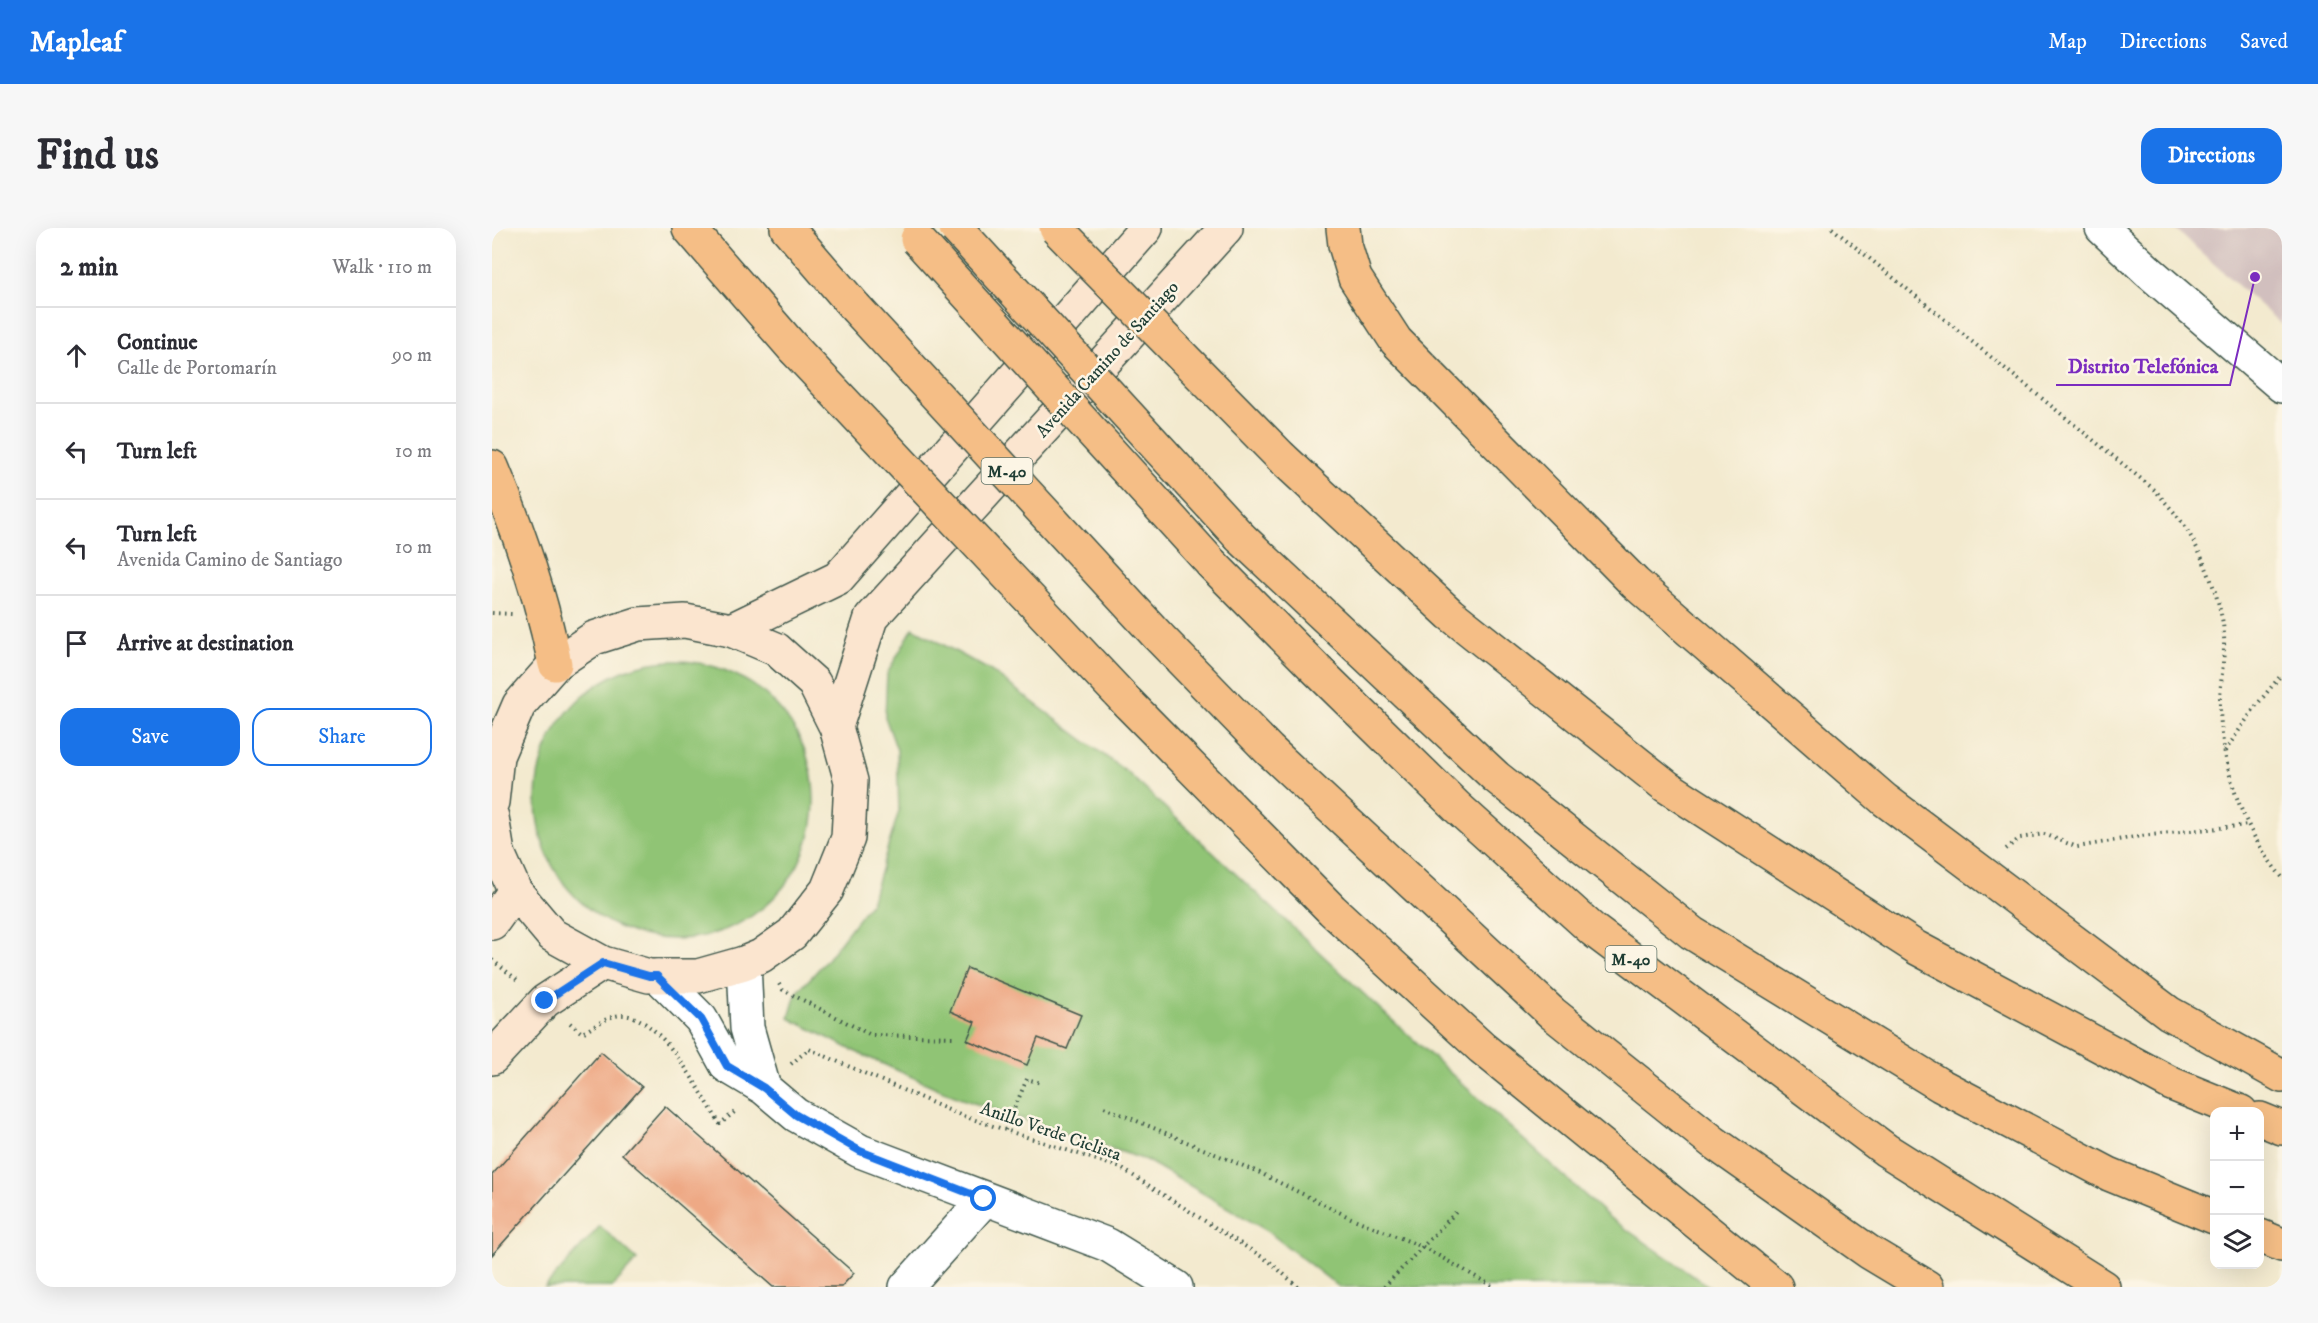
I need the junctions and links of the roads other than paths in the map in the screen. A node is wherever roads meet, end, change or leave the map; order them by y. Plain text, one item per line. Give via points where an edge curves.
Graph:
1 (688, 228) edge
2 (787, 228) edge
3 (956, 228) edge
4 (1056, 228) edge
5 (1146, 228) edge
6 (1226, 228) edge
7 (1343, 228) edge
8 (2102, 228) edge
9 (913, 234) edge
10 (2282, 386) edge
11 (492, 467) edge
12 (730, 630) junction
13 (555, 664) junction
14 (501, 727) edge
15 (836, 727) junction
16 (492, 802) edge
17 (492, 817) edge
18 (515, 891) junction
19 (492, 923) edge
20 (752, 960) junction
21 (603, 963) junction
22 (657, 976) junction
23 (492, 1058) edge
24 (2282, 1076) edge
25 (764, 1088) junction
26 (2229, 1107) edge
27 (2264, 1121) edge
28 (2282, 1128) edge
29 (984, 1199) junction
30 (2210, 1215) edge
31 (2264, 1238) edge
32 (2282, 1245) edge
33 (906, 1287) edge
34 (1176, 1287) edge
35 (1776, 1287) edge
36 (1927, 1287) edge
37 (2103, 1287) edge

1 - 35 highway, bridge via 794,349 1128,703 1332,910 1482,1048
2 - 36 highway, M-40, bridge via 1158,636 1269,750 1552,1013 1713,1142 1869,1252
3 - 30 highway, bridge via 1240,537 1496,777 1692,933 1940,1085 2109,1174
4 - 26 highway, bridge via 1281,457 1450,614 1666,786 1917,948 2172,1084
5 - 12 street via 838,578
6 - 15 street, Avenida Camino de Santiago via 871,618
7 - 24 highway via 1355,278 1396,340 1635,583 1885,800 2169,1013
8 - 10 street
9 - 37 highway, M-40, bridge via 1212,564 1457,807 1593,930 1886,1150
11 - 13 highway via 515,521 546,617
12 - 13 street via 685,621 638,624 594,638
12 - 15 street via 776,649 814,683
13 - 14 street
14 - 16 street
15 - 20 street via 851,781 848,838 828,890 792,934
17 - 18 street via 498,853
18 - 19 street
18 - 21 street via 552,935
20 - 22 street via 698,976
20 - 25 street via 747,1028
21 - 22 street
21 - 23 street via 545,1001
22 - 25 street via 701,1019 727,1066
25 - 29 street via 796,1115 860,1151
27 - 28 highway
29 - 33 street
29 - 34 street via 1108,1245
31 - 32 highway

